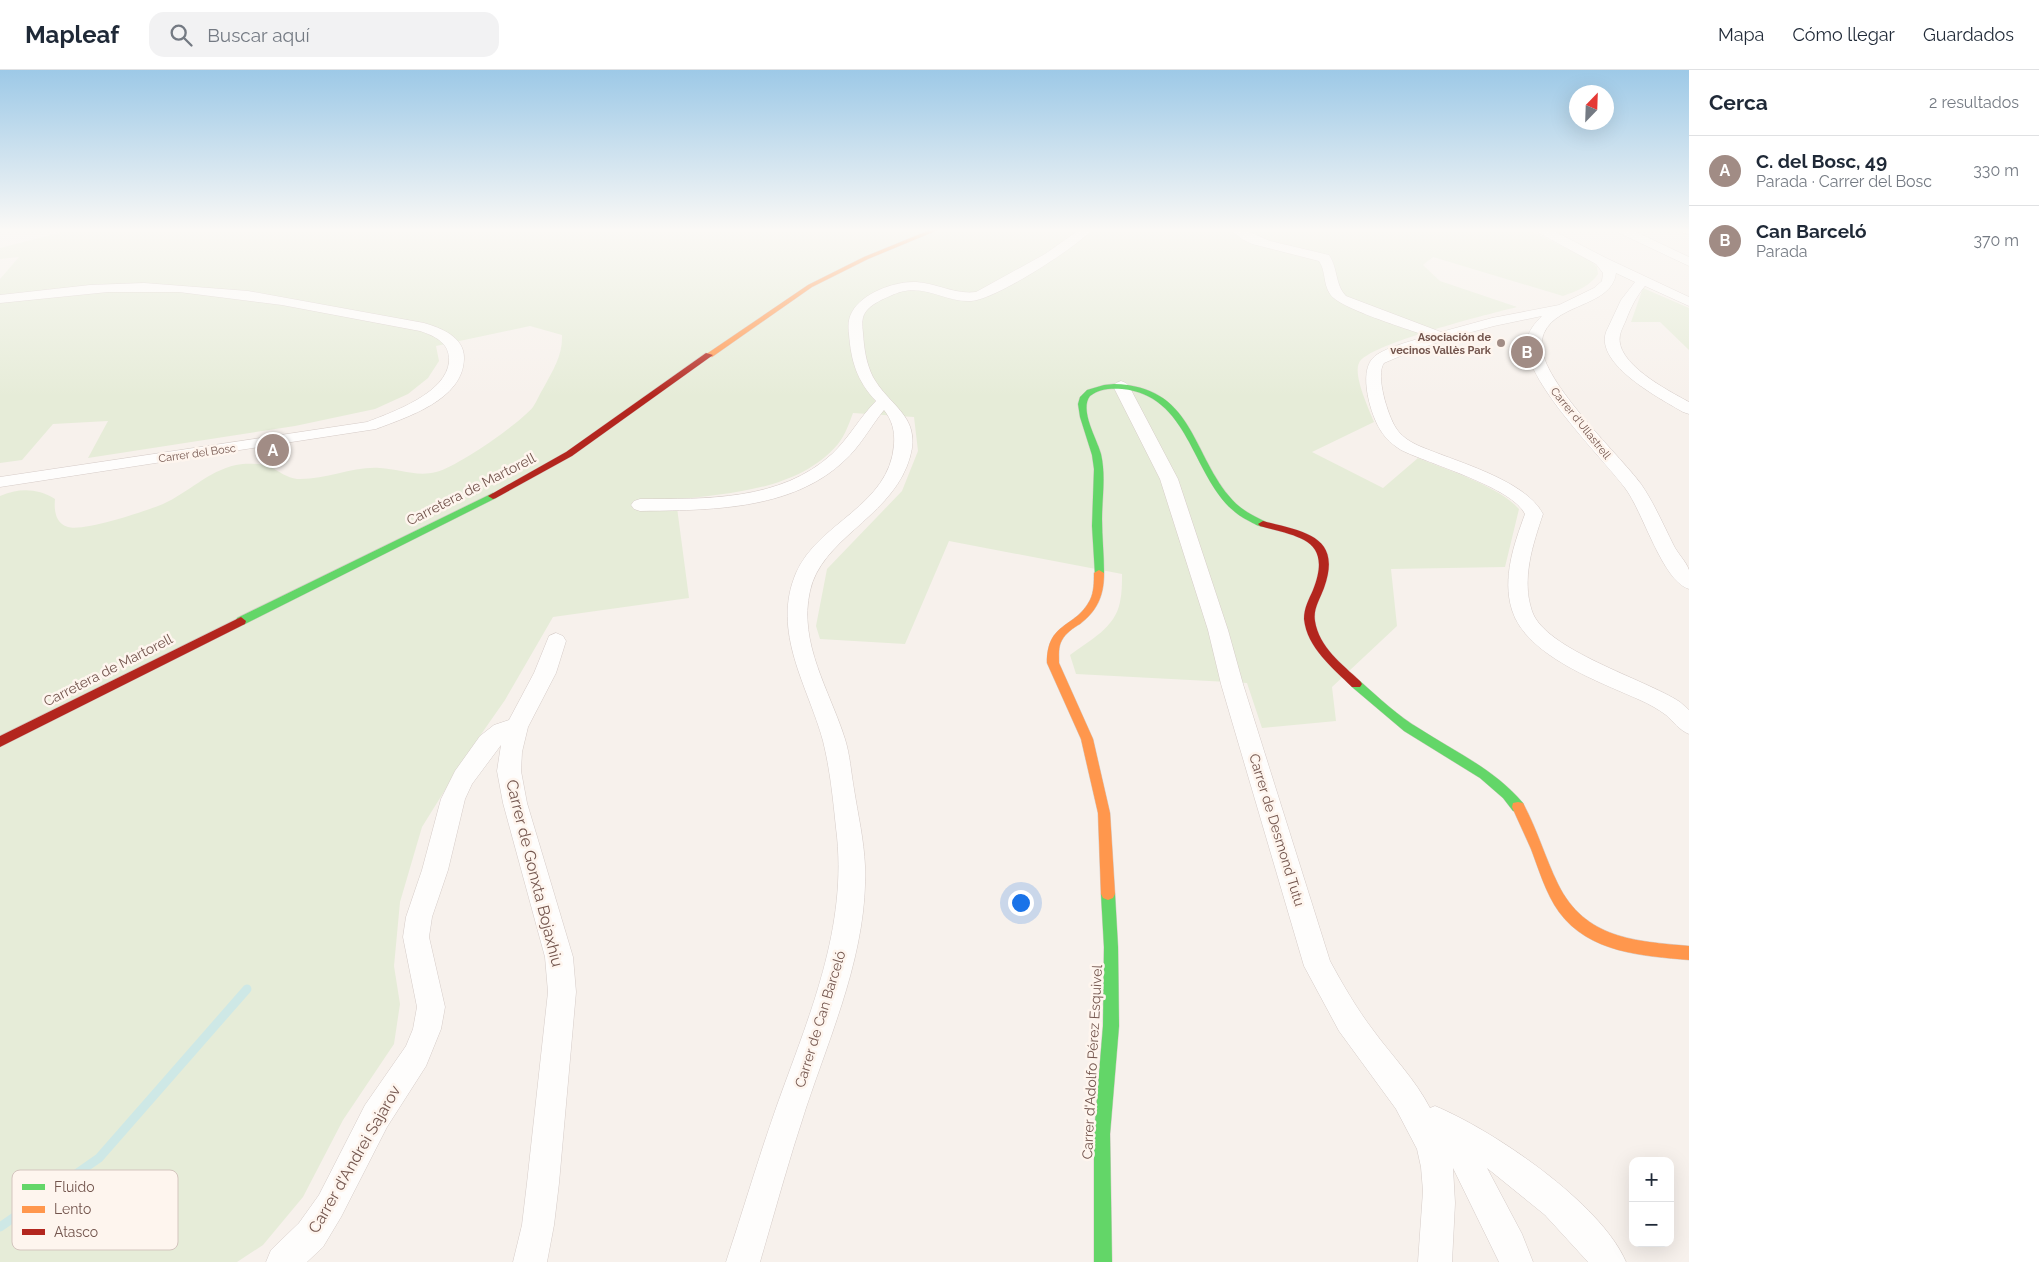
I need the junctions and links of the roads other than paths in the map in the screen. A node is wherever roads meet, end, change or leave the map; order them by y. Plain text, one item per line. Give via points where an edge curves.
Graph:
1 (812, 286) edge
2 (903, 286) edge
3 (922, 286) edge
4 (997, 286) edge
5 (1333, 286) edge
6 (1607, 286) edge
7 (1637, 286) edge
8 (1655, 286) edge
9 (0, 299) edge
10 (1689, 302) edge
11 (1560, 309) junction
12 (1439, 336) junction
13 (1121, 386) junction
14 (885, 400) junction
15 (1689, 409) edge
16 (0, 482) edge
17 (640, 506) dead end
18 (1689, 582) edge
19 (556, 641) dead end
20 (1689, 724) edge
21 (518, 728) junction
22 (0, 742) edge
23 (1689, 953) edge
24 (1424, 1114) junction
25 (283, 1262) edge
26 (530, 1262) edge
27 (743, 1262) edge
28 (1103, 1262) edge
29 (1435, 1262) edge
30 (1516, 1262) edge
31 (1609, 1262) edge

1 - 22 street, Carretera de Martorell via 750,325 569,454 514,486
2 - 14 street, Carrer de Can Barceló via 864,306 858,311 855,324 856,348 865,378
3 - 4 street, Carrer de Can Barceló via 965,296 980,295
5 - 12 street via 1341,299
6 - 11 street, Carrer d'Ullastrell
7 - 15 street via 1631,292 1612,336 1616,351 1636,375
8 - 10 street
9 - 16 street, Carrer del Bosc via 142,287 233,293 433,330 454,346 458,362 453,376 428,399 370,426
11 - 12 street via 1501,319
11 - 18 street, Carrer d'Ullastrell via 1542,323 1534,341 1543,373 1634,488 1673,562
12 - 20 street via 1383,357 1373,365 1377,397 1390,432 1412,449 1494,483 1525,501 1534,514 1522,549 1518,583 1525,619 1556,649 1668,704
13 - 23 street via 1154,394 1174,410 1186,425 1221,490 1240,512 1254,520 1306,537 1322,549 1326,555 1326,570 1310,611 1312,628 1320,647 1392,715 1506,793 1525,821 1558,899 1575,923 1602,938 1623,944
13 - 24 street, Carrer de Desmond Tutu via 1168,479 1218,630 1318,966 1346,1016
13 - 28 street, Carrer d'Adolfo Pérez Esquivel via 1092,390 1081,402 1099,465 1099,588 1094,604 1054,640 1050,650 1086,739 1104,813 1111,947 1111,1026 1102,1134
14 - 17 street via 838,459 797,484 730,502
14 - 27 street, Carrer de Can Barceló via 901,424 903,445 898,468 862,516 809,566 800,586 796,608 798,642 839,764 852,870 850,912 840,965 781,1137
19 - 21 street, Carrer de Gonxta Bojaxhiu via 545,673
21 - 25 street, Carrer d'Andrei Sajarov via 502,731 488,742 453,799 416,937 431,1007 427,1029 416,1056 376,1116 330,1206 311,1235
21 - 26 street, Carrer de Gonxta Bojaxhiu via 510,752 509,772 514,803 558,957 562,992 543,1183
24 - 29 street, Carrer de Desmond Tutu via 1437,1166 1439,1194
24 - 30 street via 1464,1155
24 - 31 street via 1494,1154 1551,1198 1592,1239

